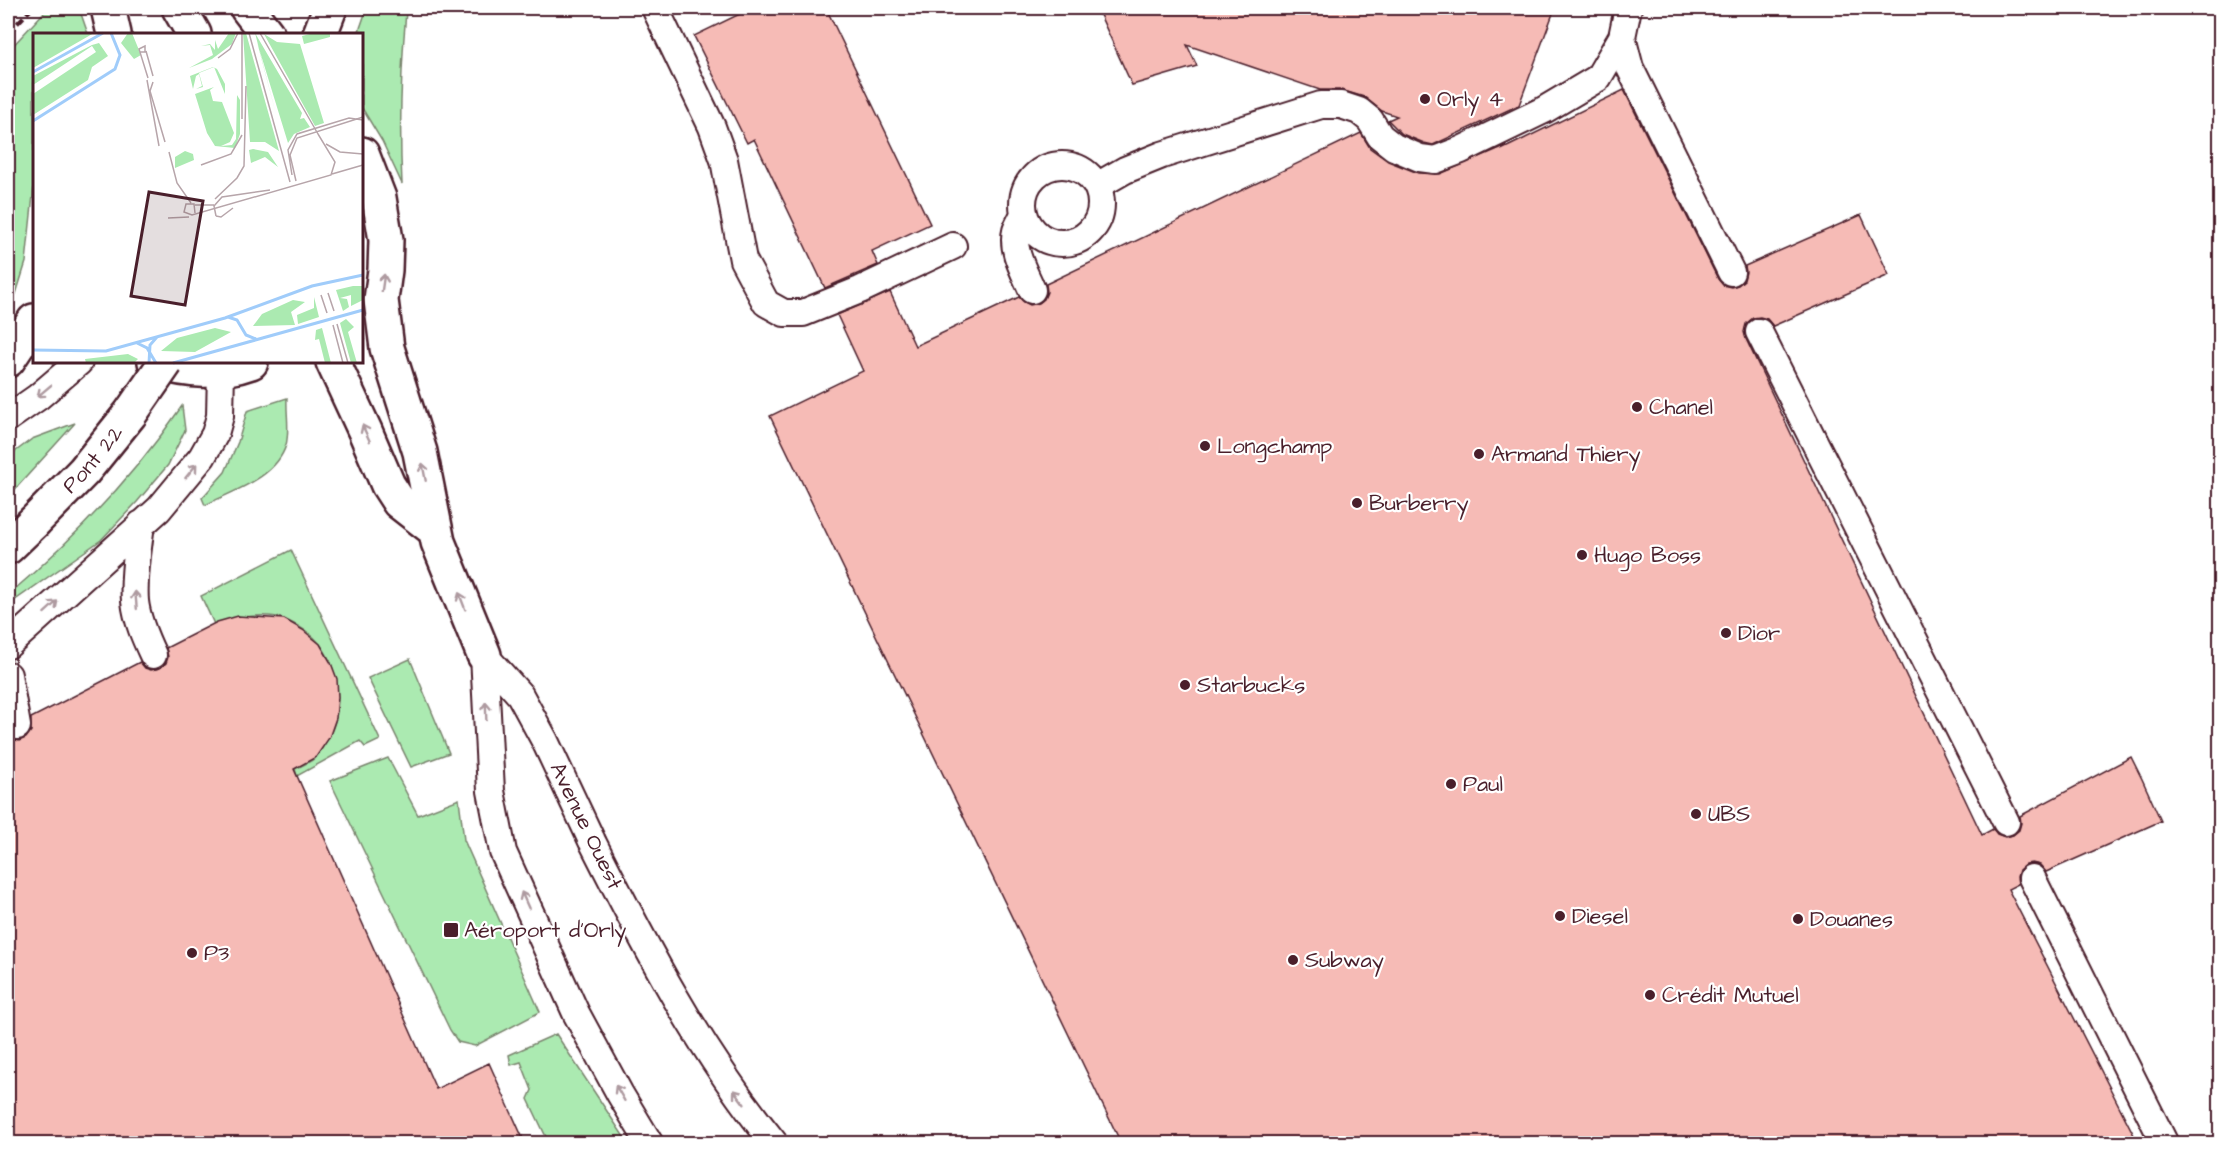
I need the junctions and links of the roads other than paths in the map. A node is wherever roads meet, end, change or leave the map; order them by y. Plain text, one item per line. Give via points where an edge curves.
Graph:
1 (108, 8) edge
2 (179, 8) edge
3 (247, 8) edge
4 (330, 8) edge
5 (655, 8) edge
6 (1628, 8) edge
7 (114, 33) edge
8 (193, 33) edge
9 (266, 33) edge
10 (320, 33) edge
11 (1623, 37) junction
12 (363, 156) edge
13 (1097, 186) junction
14 (1024, 213) junction
15 (953, 246) dead end
16 (1731, 272) dead end
17 (1032, 290) dead end
18 (33, 322) edge
19 (1759, 332) dead end
20 (8, 360) edge
21 (78, 363) edge
22 (159, 363) edge
23 (165, 363) edge
24 (333, 363) edge
25 (236, 366) edge
26 (8, 418) edge
27 (141, 524) junction
28 (435, 530) junction
29 (8, 547) edge
30 (8, 645) edge
31 (484, 655) junction
32 (153, 656) dead end
33 (8, 675) edge
34 (17, 726) dead end
35 (2006, 822) dead end
36 (2032, 878) dead end
37 (650, 1143) edge
38 (776, 1143) edge
39 (2164, 1143) edge

1 - 7 main road
2 - 8 main road
3 - 9 main road
4 - 10 main road
5 - 15 lane via 712,127 724,160 743,260 766,303 784,313 803,313
6 - 11 lane
11 - 13 lane via 1598,78 1544,110 1435,160 1394,147 1359,111 1341,105 1321,105 1162,155
11 - 16 lane via 1630,69
28 -> 12 main road, Avenue Ouest via 420,452 387,348 381,300 386,240 380,198
13 - 14 lane via 1090,176 1068,165 1043,170 1026,189
13 - 14 lane via 1101,211 1088,234 1076,241 1063,243 1045,238 1029,225
14 - 17 lane via 1015,242
18 - 20 main road
19 - 35 lane
21 -> 26 lane
22 - 25 main road via 188,370
23 - 29 main road, Pont 22, bridge via 84,471
28 -> 24 main road via 399,502 388,485
27 -> 25 lane via 159,509 202,457 215,434
30 -> 27 lane
32 -> 27 lane via 140,627 135,601
31 -> 28 main road, Avenue Ouest
37 -> 31 lane via 576,1013 504,852 491,791
38 -> 31 lane, Avenue Ouest, bridge via 725,1079 639,933 520,695
33 - 34 lane
36 - 39 lane

